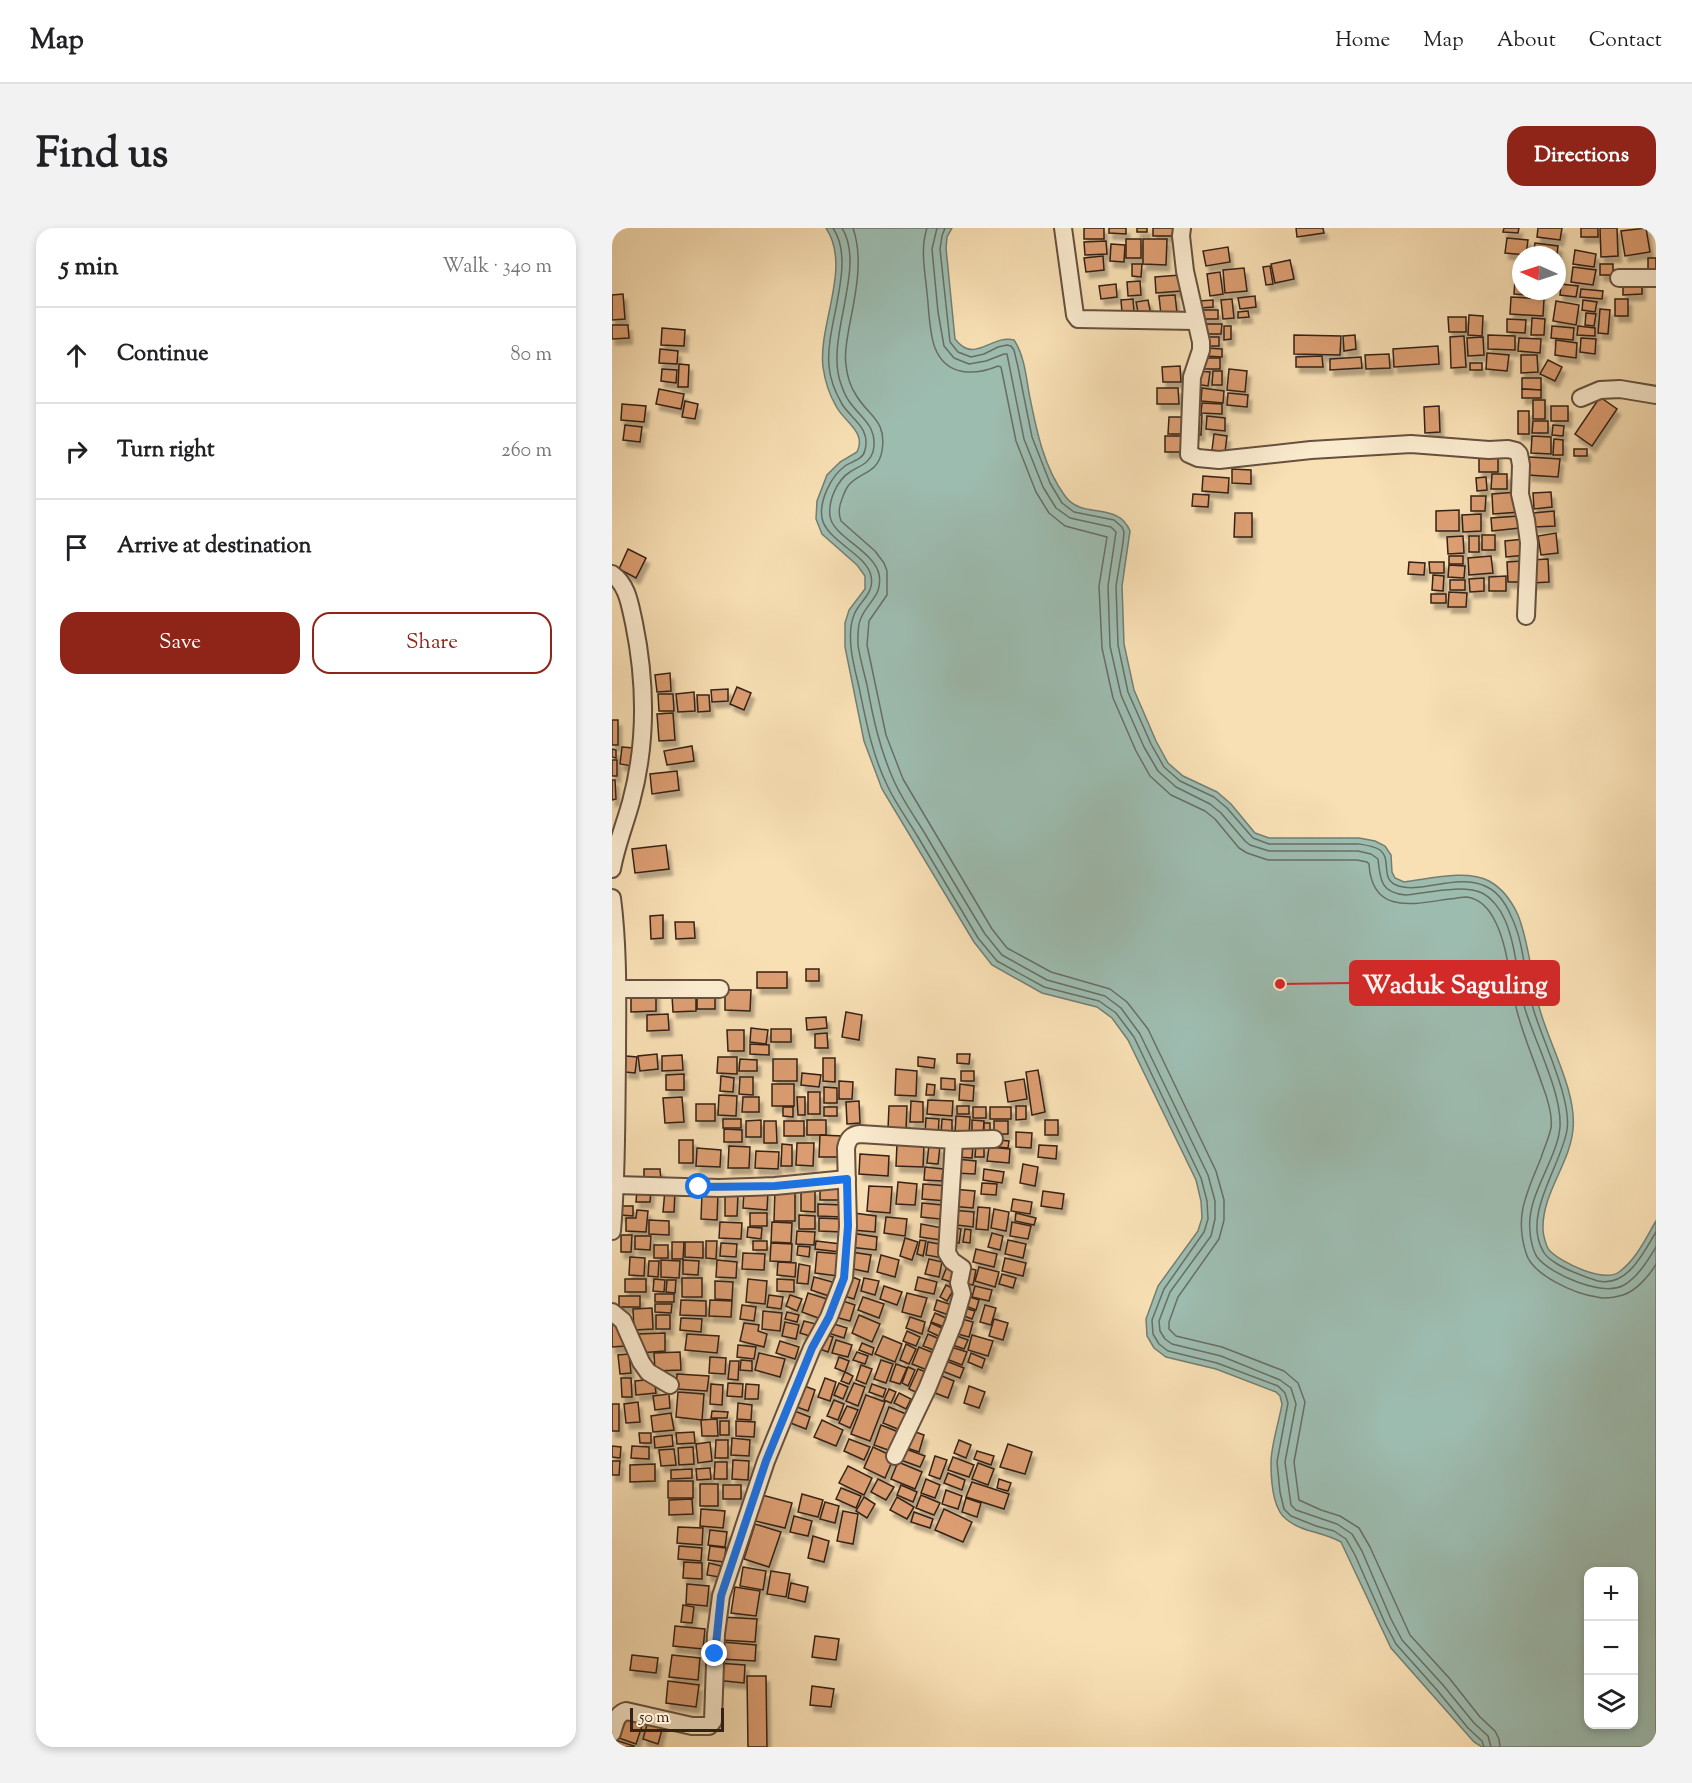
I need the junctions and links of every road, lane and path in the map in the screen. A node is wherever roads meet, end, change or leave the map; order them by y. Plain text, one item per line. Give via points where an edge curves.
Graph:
1 (1063, 228) edge
2 (1182, 228) edge
3 (1619, 278) dead end
4 (1656, 278) edge
5 (1196, 321) junction
6 (1656, 395) edge
7 (1581, 398) dead end
8 (612, 574) edge
9 (1526, 616) dead end
10 (612, 869) edge
11 (612, 898) edge
12 (617, 989) junction
13 (720, 989) dead end
14 (994, 1139) dead end
15 (954, 1140) junction
16 (847, 1179) junction
17 (616, 1185) junction
18 (612, 1231) edge
19 (612, 1312) edge
20 (670, 1385) dead end
21 (895, 1456) dead end
22 (612, 1733) edge

1 - 5 street via 1078,319
2 - 5 street via 1185,271
3 - 4 street
5 - 9 street via 1201,350 1192,377 1188,448 1191,456 1219,460 1411,444 1516,451 1529,543
6 - 7 street via 1620,389 1600,390
8 - 10 street via 628,594 643,681 644,726 634,792
11 - 12 street
12 - 13 street
12 - 17 street
14 - 15 street
15 - 16 street via 854,1135 846,1148
15 - 21 street via 947,1252 963,1268 959,1283 962,1294 927,1389
16 - 17 street via 719,1188
16 - 22 street via 844,1278 766,1461 721,1596 713,1721 709,1726 692,1726 627,1711 618,1717
17 - 18 street
19 - 20 street via 623,1321 648,1372

